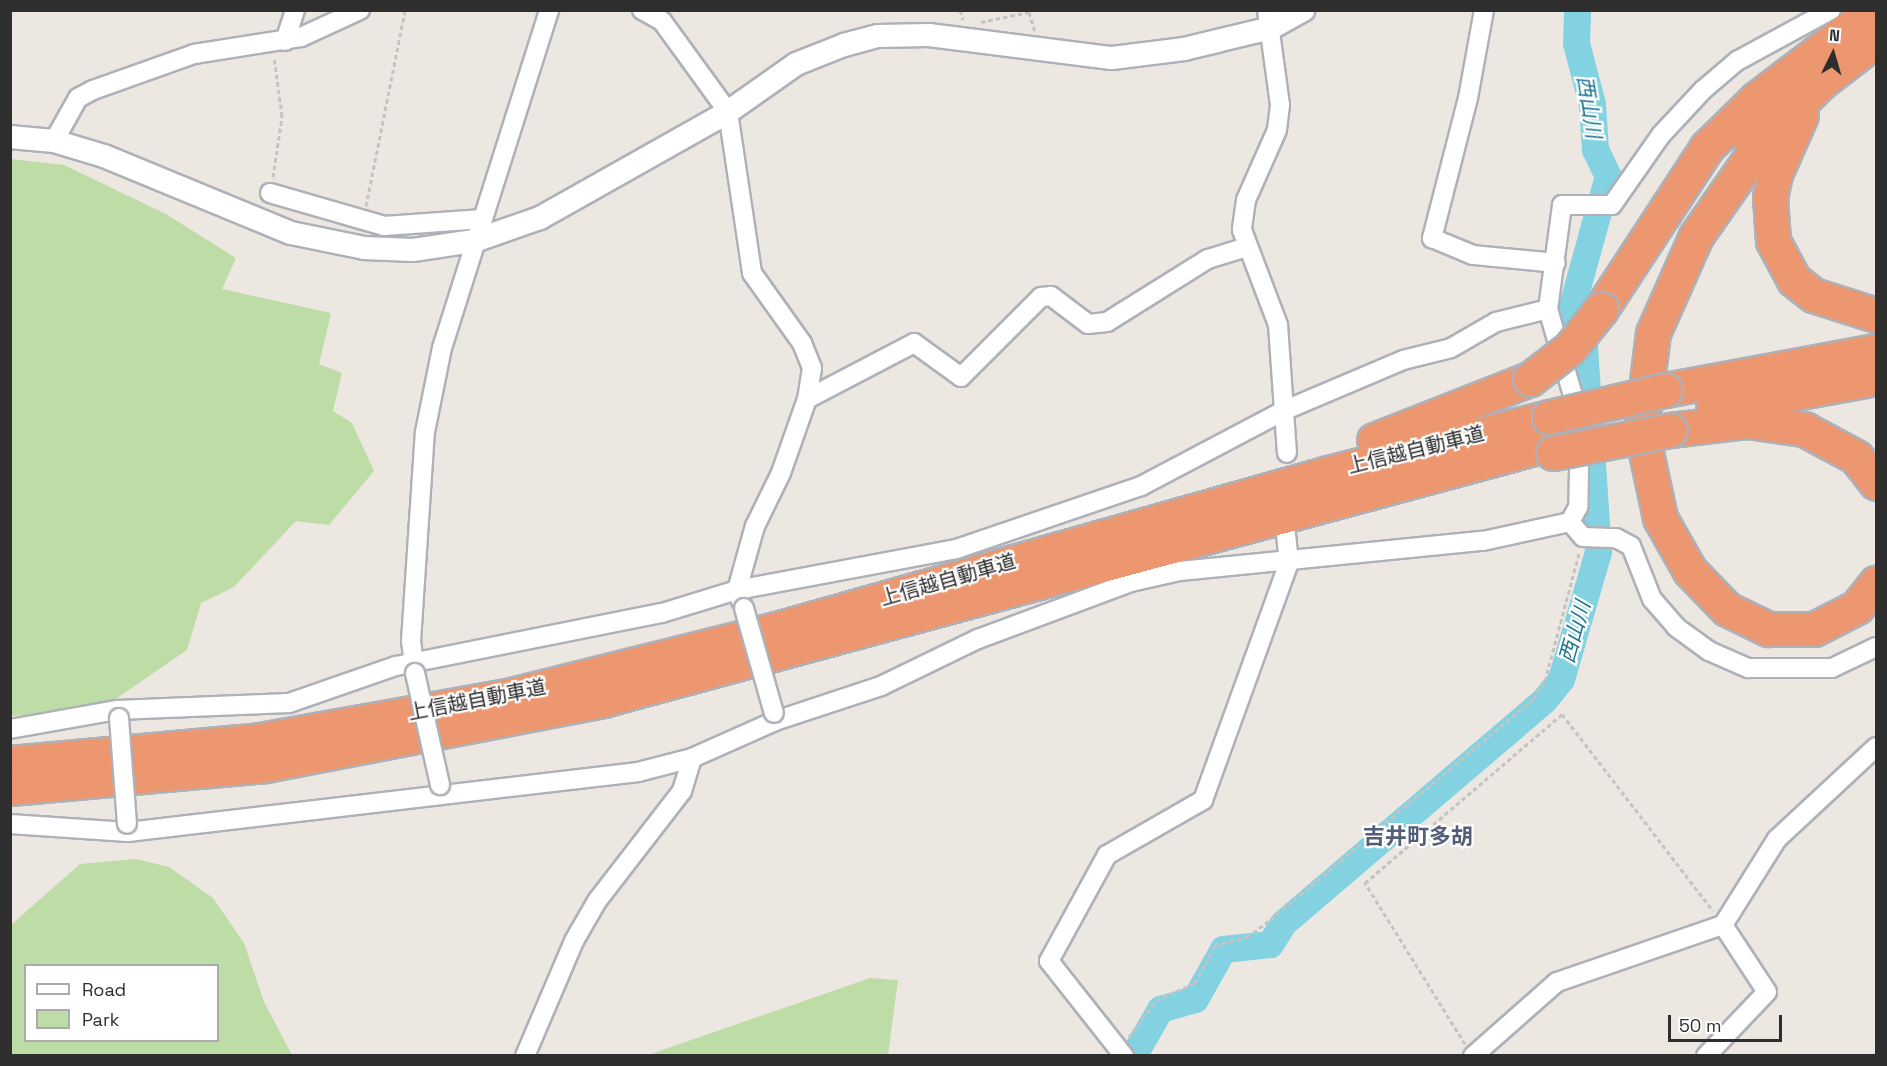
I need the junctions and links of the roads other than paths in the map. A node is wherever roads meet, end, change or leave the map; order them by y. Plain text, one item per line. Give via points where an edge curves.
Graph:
1 (295, 10) edge
2 (360, 10) edge
3 (549, 10) edge
4 (642, 10) edge
5 (1303, 10) edge
6 (1484, 10) edge
7 (1831, 10) edge
8 (1873, 10) edge
9 (666, 16) edge
10 (1269, 19) edge
11 (1876, 40) edge
12 (285, 41) junction
13 (1849, 60) junction
14 (1796, 69) junction
15 (728, 112) junction
16 (10, 137) edge
17 (54, 141) junction
18 (270, 193) road end
19 (483, 219) junction
20 (474, 241) junction
21 (1247, 247) junction
22 (1556, 262) junction
23 (1548, 309) junction
24 (1876, 315) edge
25 (1876, 351) edge
26 (1876, 378) edge
27 (807, 399) junction
28 (1283, 411) junction
29 (1668, 412) junction
30 (1552, 438) junction
31 (1287, 453) dead end
32 (1876, 483) edge
33 (1570, 522) junction
34 (1286, 532) dead end
35 (1077, 543) junction
36 (1289, 563) junction
37 (1876, 583) edge
38 (737, 590) junction
39 (1876, 616) edge
40 (1876, 647) edge
41 (416, 670) junction
42 (118, 714) junction
43 (774, 717) junction
44 (10, 729) edge
45 (1876, 747) edge
46 (692, 758) junction
47 (10, 763) edge
48 (10, 788) edge
49 (440, 789) junction
50 (10, 824) edge
51 (127, 828) junction
52 (1723, 925) junction
53 (1122, 1053) edge
54 (525, 1056) edge
55 (1472, 1056) edge
56 (1706, 1056) edge

1 - 12 street
2 - 12 street via 331,27
3 - 19 street
4 - 9 street
5 - 10 street
6 - 22 street via 1468,98 1432,238 1473,255
7 - 22 street via 1737,61 1703,90 1661,135 1612,205 1562,205
8 - 14 highway
9 - 15 street
10 - 15 street via 1184,49 1112,58 929,35 878,36 796,64
10 - 21 street via 1280,105 1277,130 1241,217
11 - 13 highway
12 - 17 street via 194,54 93,90 78,98
13 - 24 highway via 1794,125 1774,174 1769,221 1781,262 1794,280 1838,306
13 - 37 highway via 1763,140 1696,236 1653,333 1641,429 1660,518 1690,571 1726,609 1768,629 1814,629 1857,607
14 - 35 highway, bridge via 1707,147 1601,309 1570,348 1530,379 1441,417
14 - 39 highway via 1704,187 1660,262 1627,357 1624,448 1635,506 1660,561 1718,628 1766,650 1793,652 1844,640
15 - 20 street via 540,218
15 - 27 street via 747,254 765,296 802,343 812,368
16 - 17 street
17 - 20 street via 291,233 364,248 413,250
18 - 19 street via 384,226 431,227
19 - 20 street
20 - 41 street via 425,432 411,640
21 - 27 street via 1208,259 1107,322 1088,324 1051,296 1041,297 961,377 914,343
21 - 28 street via 1278,325
22 - 23 street
23 - 28 street via 1496,322 1451,348 1402,360
23 - 33 street via 1572,392 1578,507
25 - 29 highway, 上信越自動車道
26 - 29 highway, 上信越自動車道
27 - 38 street via 755,526
28 - 31 street
28 - 38 street via 1141,486 1018,531 957,549
29 - 30 highway, 上信越自動車道
29 - 32 highway via 1804,429 1856,457
30 - 35 highway, 上信越自動車道
30 - 48 highway, 上信越自動車道 via 787,653 522,717 266,765
33 - 36 street via 1483,541 1348,552
33 - 40 street via 1583,537 1616,538 1630,546 1652,599 1676,627 1709,651 1748,668 1832,668
34 - 36 street
35 - 47 highway, 上信越自動車道 via 765,632 511,695 254,741
36 - 43 street via 1180,571 1131,582 978,639 881,686
36 - 53 street via 1203,800 1107,855 1049,961
38 - 41 street via 662,613
38 - 43 street, bridge
41 - 42 street via 378,672 289,703
41 - 49 street, bridge
42 - 44 street
42 - 51 street, bridge
43 - 46 street
45 - 52 street via 1777,839
46 - 49 street via 638,772
46 - 54 street via 682,791 597,901 574,942
49 - 51 street
50 - 51 street
52 - 55 street via 1557,982
52 - 56 street via 1767,992

